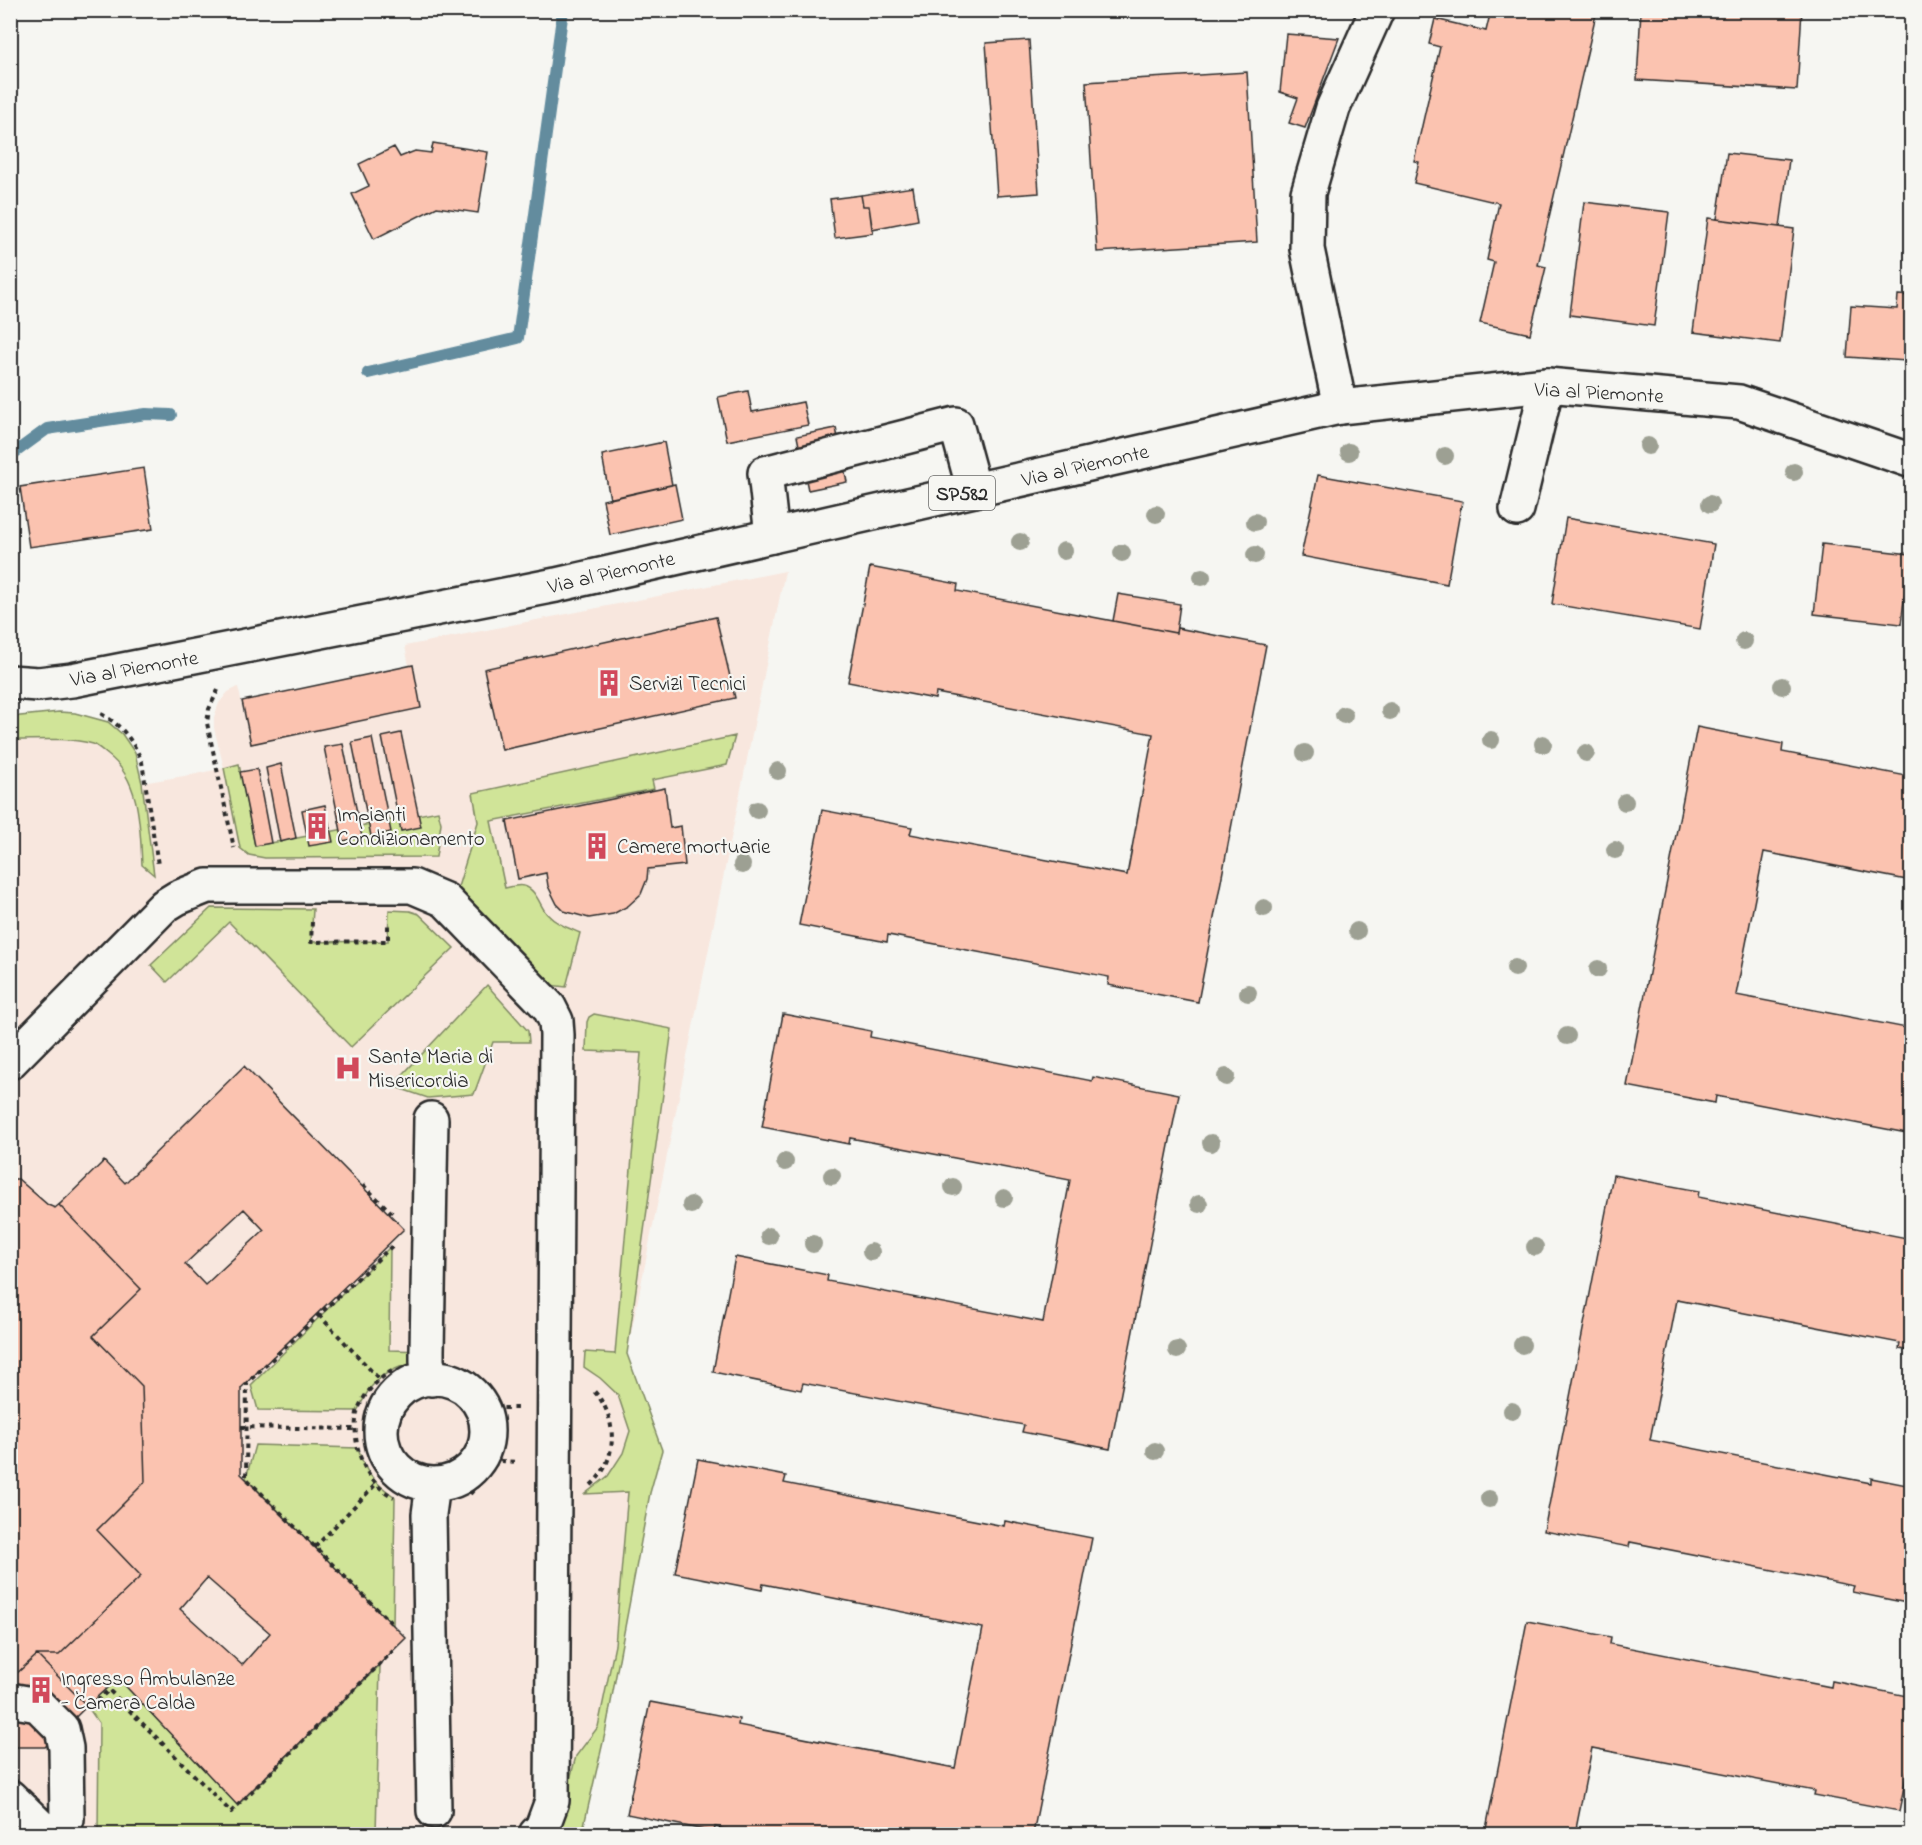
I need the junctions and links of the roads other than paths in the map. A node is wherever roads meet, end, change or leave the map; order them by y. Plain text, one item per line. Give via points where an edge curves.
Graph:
1 (1377, 10) edge
2 (1547, 385) junction
3 (1340, 407) junction
4 (1911, 461) edge
5 (974, 490) junction
6 (1517, 509) dead end
7 (772, 536) junction
8 (10, 682) edge
9 (10, 1062) edge
10 (431, 1119) dead end
11 (432, 1379) junction
12 (433, 1485) junction
13 (10, 1700) edge
14 (10, 1797) edge
15 (434, 1811) dead end
16 (48, 1834) edge
17 (61, 1834) edge
18 (536, 1834) edge

1 - 3 main road via 1332,108 1308,193 1307,249
2 - 3 main road, Via al Piemonte / SP582
2 - 4 main road, Via al Piemonte / SP582 via 1738,402
2 - 6 main road
3 - 5 main road, Via al Piemonte / SP582
5 - 7 main road, Via al Piemonte / SP582
5 - 7 main road via 956,424 765,474
7 - 8 main road, Via al Piemonte / SP582 via 556,585 203,655 72,680
9 - 18 main road via 164,906 207,886 412,886 445,900 549,1007 557,1035 552,1801
10 - 11 main road via 427,1362
11 - 12 main road via 417,1380 398,1391 381,1416 383,1449 401,1474
11 - 12 main road via 449,1379 477,1398 488,1427 483,1453 462,1477
12 - 15 main road via 429,1514
13 - 17 main road via 38,1705 62,1729 67,1819
14 - 16 main road

